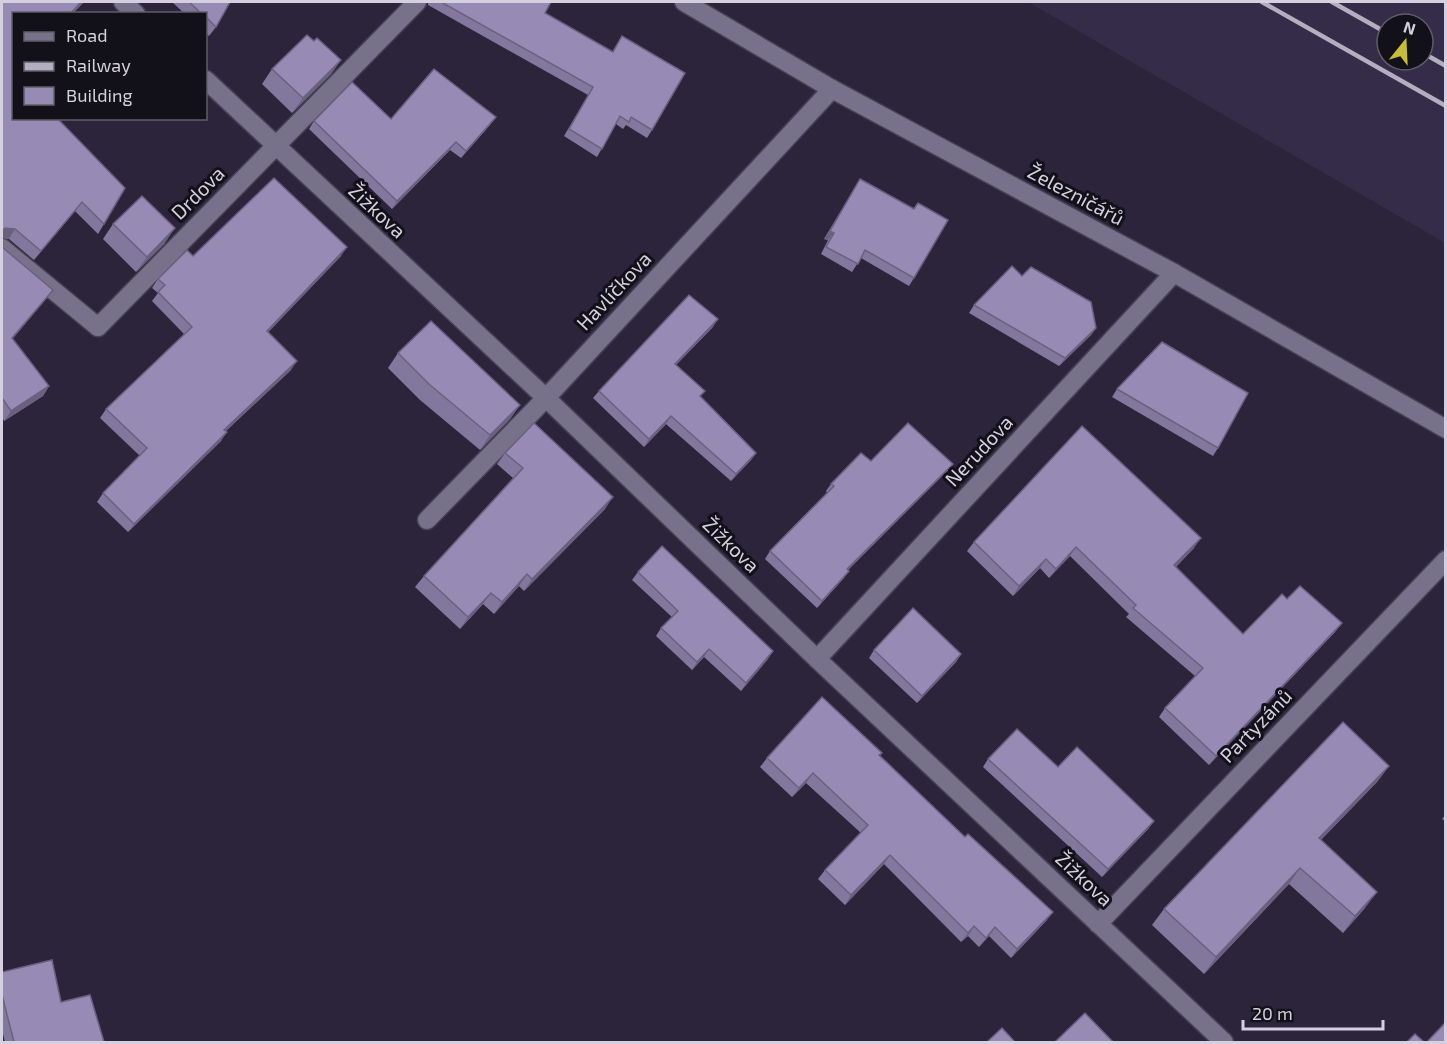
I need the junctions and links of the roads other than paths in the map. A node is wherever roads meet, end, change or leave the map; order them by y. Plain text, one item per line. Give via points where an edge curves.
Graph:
1 (417, 2) edge
2 (684, 2) edge
3 (207, 81) edge
4 (832, 89) junction
5 (275, 147) junction
6 (2, 248) edge
7 (1173, 273) junction
8 (546, 398) junction
9 (1446, 429) edge
10 (427, 520) dead end
11 (1446, 560) edge
12 (817, 659) junction
13 (1098, 924) junction
14 (1224, 1042) edge

1 - 5 street, Drdova
2 - 4 street, Železničářů
3 - 5 street, Žižkova
4 - 7 street, Železničářů
4 - 8 street, Havlíčkova
5 - 6 street, Drdova via 98,327
5 - 8 street, Žižkova
7 - 9 street, Železničářů
7 - 12 street, Nerudova
8 - 10 street, Havlíčkova
8 - 12 street, Žižkova
11 - 13 street, Partyzánů
12 - 13 street, Žižkova
13 - 14 street, Žižkova

